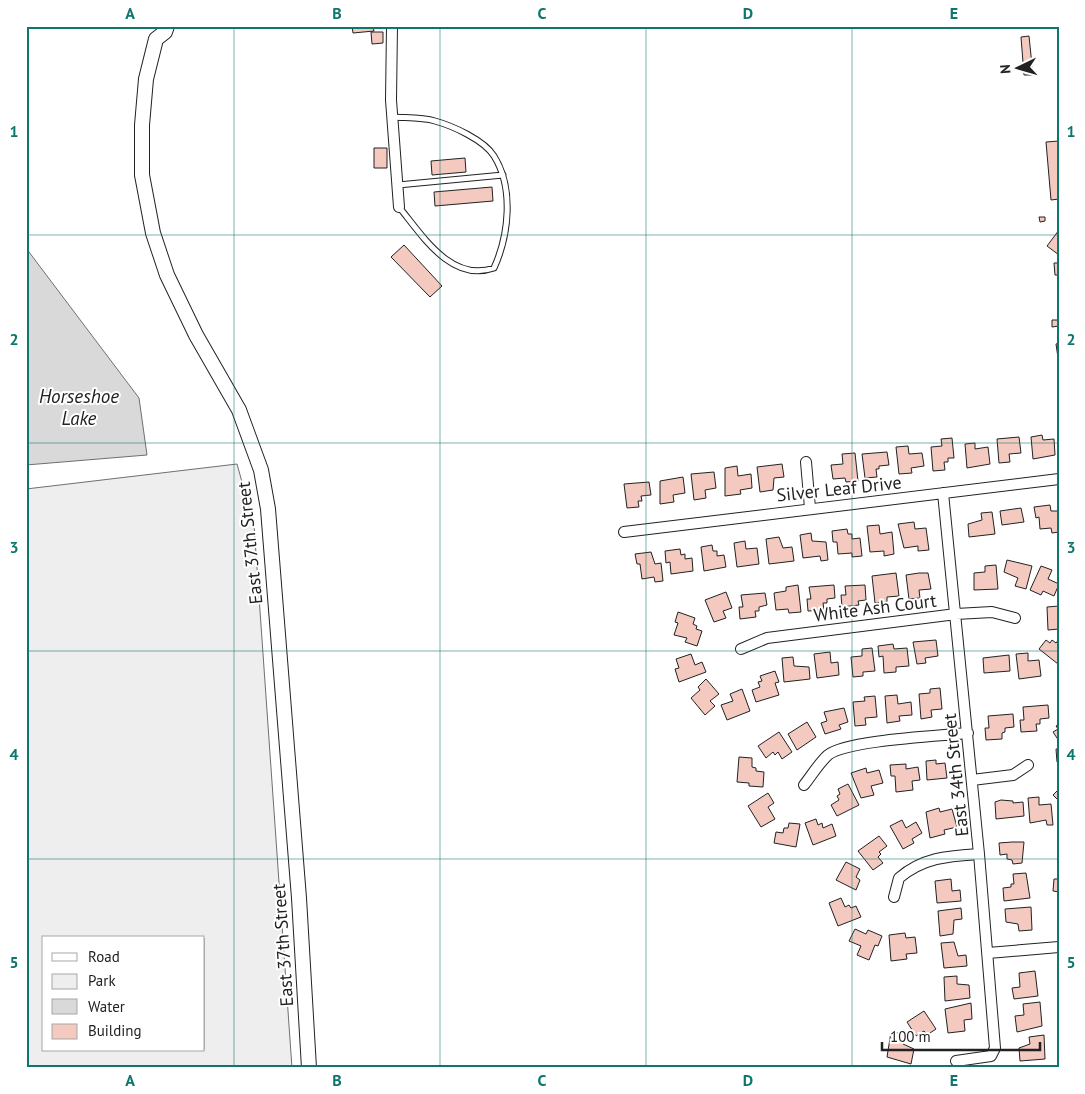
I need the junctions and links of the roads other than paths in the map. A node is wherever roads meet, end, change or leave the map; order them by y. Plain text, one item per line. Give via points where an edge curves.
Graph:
1 (167, 26) edge
2 (392, 26) edge
3 (154, 32) edge
4 (393, 117) junction
5 (503, 175) junction
6 (398, 185) junction
7 (399, 207) joint
8 (806, 462) dead end
9 (1059, 479) edge
10 (943, 494) junction
11 (810, 508) junction
12 (624, 532) dead end
13 (956, 614) junction
14 (1015, 618) dead end
15 (741, 649) dead end
16 (968, 733) junction
17 (1028, 764) dead end
18 (972, 780) junction
19 (804, 785) dead end
20 (980, 854) junction
21 (894, 897) dead end
22 (1059, 947) edge
23 (988, 953) junction
24 (956, 1061) dead end
25 (309, 1068) edge

1 - 3 main road, East 37th Street via 165,32
2 - 4 street
3 - 25 main road, East 37th Street via 142,125 142,175 153,232 167,275 196,335 239,410 260,470 268,509
4 - 5 lane via 434,120 465,132 493,155
4 - 6 street
5 - 6 lane
5 - 7 lane via 507,206 502,250 494,268 486,271 457,267 433,249
6 - 7 street
8 - 11 street
9 - 10 street, Silver Leaf Drive
10 - 11 street, Silver Leaf Drive
10 - 13 street, East 34th Street
11 - 12 street, Silver Leaf Drive
13 - 14 street, White Ash Court via 992,612
13 - 15 street, White Ash Court via 767,638
13 - 16 street, East 34th Street
16 - 18 street, East 34th Street
16 - 19 street via 838,750 829,754
17 - 18 street via 1013,775
18 - 20 street, East 34th Street
20 - 21 street via 921,862 899,878
20 - 23 street, East 34th Street
22 - 23 street
23 - 24 street, East 34th Street via 994,1054

